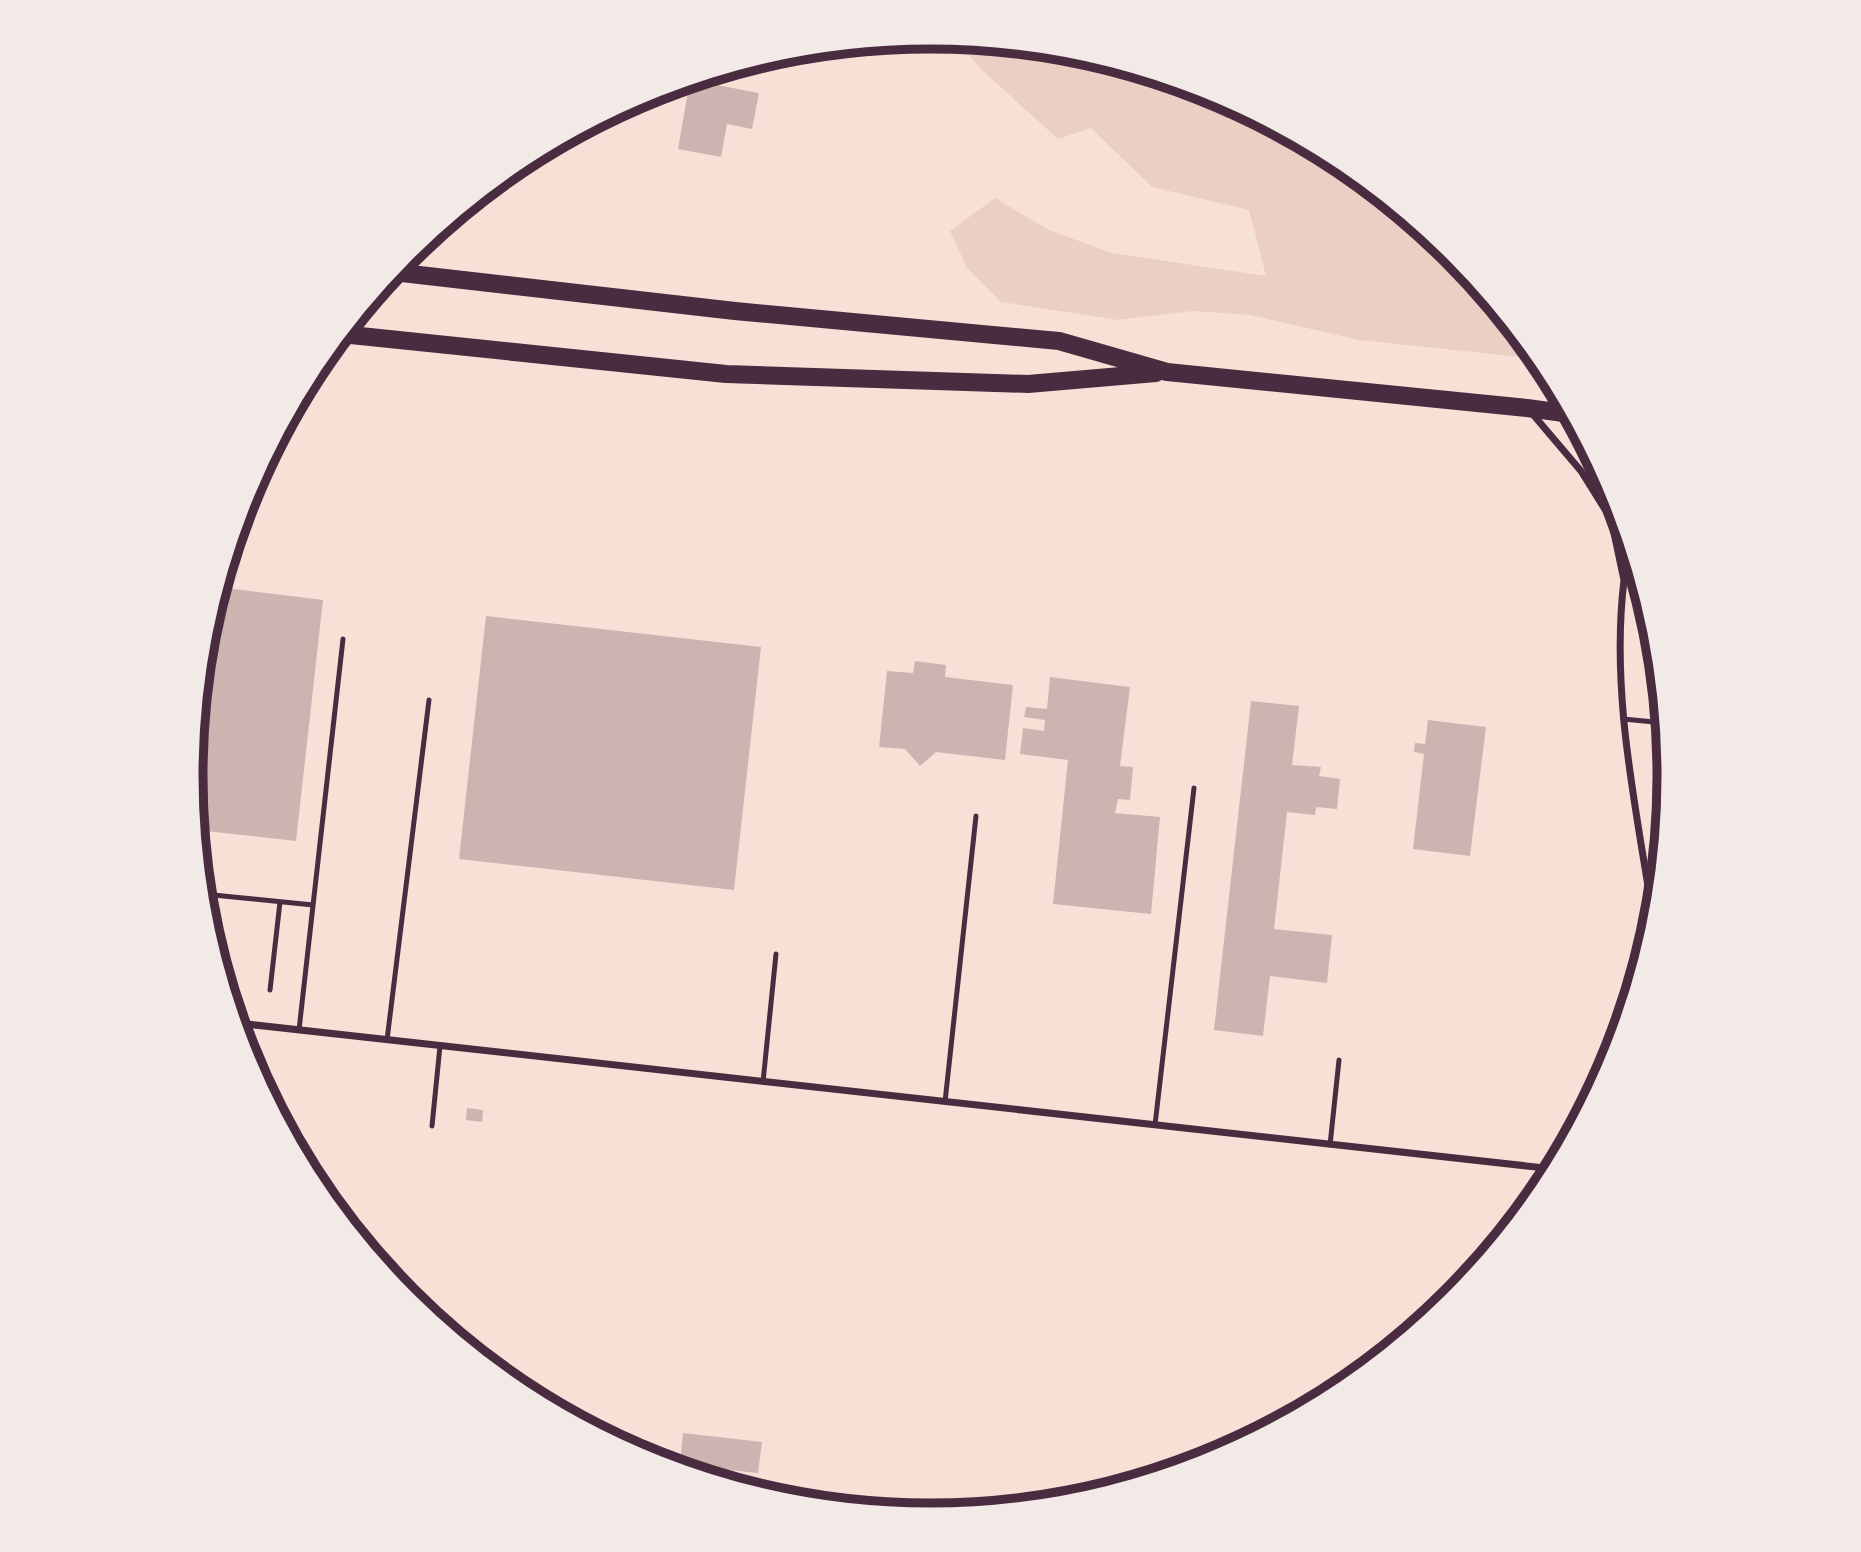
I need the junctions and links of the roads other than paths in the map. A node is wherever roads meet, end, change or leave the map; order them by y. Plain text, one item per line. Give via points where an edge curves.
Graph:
1 (406, 273) edge
2 (352, 335) edge
3 (1167, 372) junction
4 (1527, 408) junction
5 (1560, 412) edge
6 (1609, 515) edge
7 (1612, 524) edge
8 (1628, 570) edge
9 (1624, 580) junction
10 (343, 639) dead end
11 (429, 700) dead end
12 (1623, 719) junction
13 (1655, 722) edge
14 (1194, 788) dead end
15 (975, 816) dead end
16 (1649, 888) edge
17 (214, 895) edge
18 (280, 902) junction
19 (313, 905) junction
20 (776, 954) dead end
21 (270, 990) dead end
22 (247, 1024) edge
23 (299, 1030) junction
24 (387, 1040) junction
25 (440, 1046) junction
26 (1339, 1060) dead end
27 (763, 1082) junction
28 (945, 1102) junction
29 (1155, 1125) junction
30 (432, 1126) dead end
31 (1330, 1145) junction
32 (1543, 1168) edge

1 - 3 main road via 1059,341
2 - 3 main road via 726,374 1028,384
3 - 4 main road
4 - 5 main road
4 - 6 street via 1581,471
7 - 9 street
8 - 9 street
9 - 12 street via 1620,626
10 - 19 lane
11 - 24 lane
12 - 13 lane
12 - 16 street
14 - 29 lane
15 - 28 lane
17 - 18 lane
18 - 19 lane
18 - 21 lane
19 - 23 lane
20 - 27 lane
22 - 23 street
23 - 24 street
24 - 25 street
25 - 27 street
25 - 30 lane
26 - 31 lane
27 - 28 street
28 - 29 street
29 - 31 street
31 - 32 street

